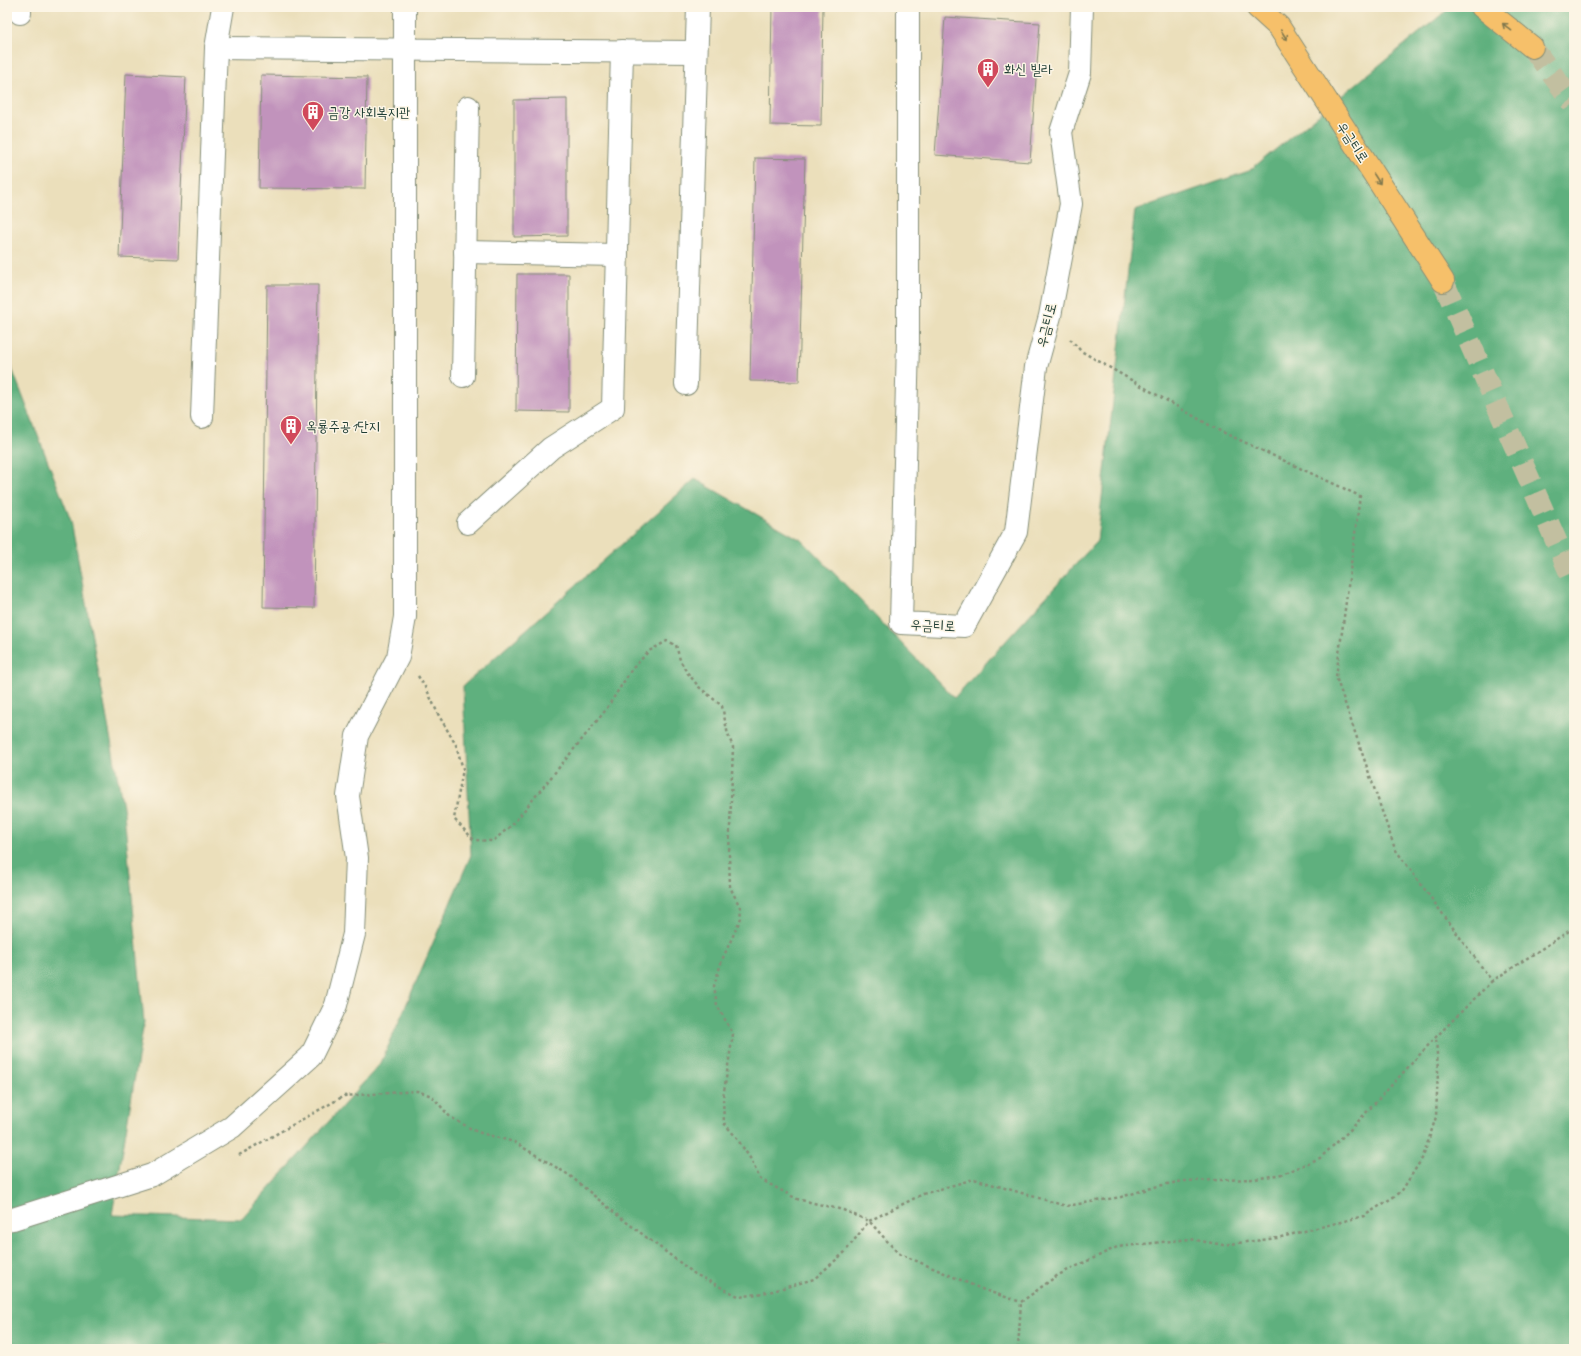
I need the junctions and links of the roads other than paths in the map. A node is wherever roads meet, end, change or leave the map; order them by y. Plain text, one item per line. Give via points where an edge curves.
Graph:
1 (223, 7) edge
2 (405, 7) edge
3 (698, 7) edge
4 (908, 7) edge
5 (1082, 7) edge
6 (1257, 7) edge
7 (1482, 7) edge
8 (1532, 47) tunnel mouth
9 (216, 48) junction
10 (405, 50) junction
11 (622, 51) junction
12 (696, 52) junction
13 (468, 107) dead end
14 (465, 252) junction
15 (617, 255) junction
16 (1443, 281) tunnel mouth
17 (462, 376) dead end
18 (686, 384) dead end
19 (202, 417) dead end
20 (468, 523) dead end
21 (7, 1220) edge

1 - 9 street
2 - 10 street
3 - 12 street
4 - 5 street, 우금티로 via 908,342 902,623 964,626 1016,532 1036,367 1050,316 1071,204 1061,132 1080,73
6 -> 16 main road, 우금티로 via 1278,27
8 -> 7 main road
9 - 10 street
9 - 19 street
10 - 11 street
10 - 21 street via 405,617 398,657 358,736 348,796 357,858 354,934 336,1005 311,1056 232,1127 152,1175
11 - 12 street
11 - 15 street
12 - 18 street
13 - 14 street
14 - 15 street
14 - 17 street
15 - 20 street via 613,408 550,448

